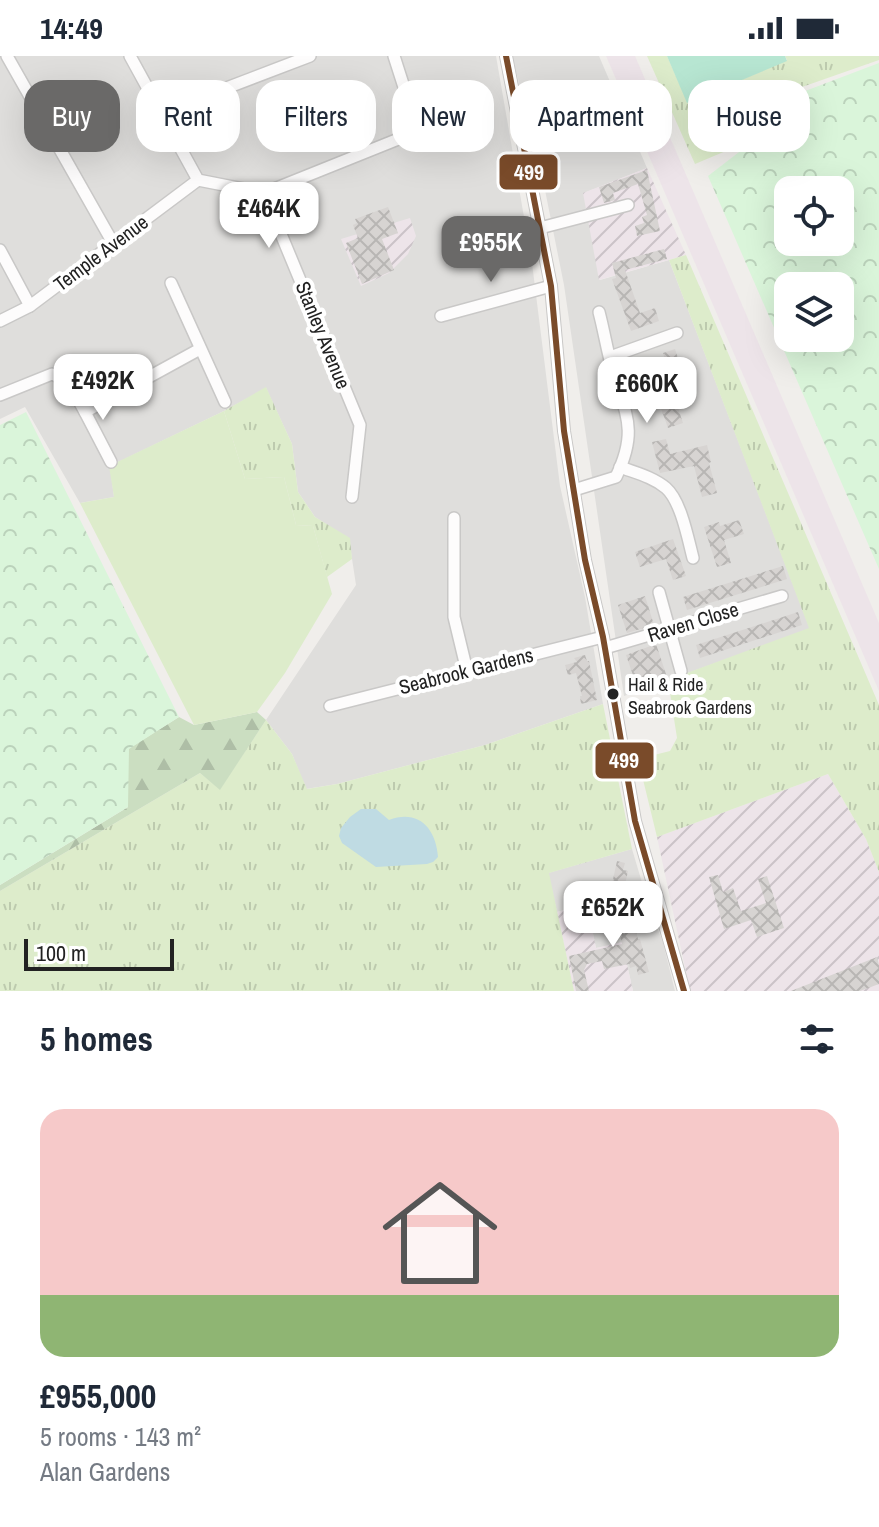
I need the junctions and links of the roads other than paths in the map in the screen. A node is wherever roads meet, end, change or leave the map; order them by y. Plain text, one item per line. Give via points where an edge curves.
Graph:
1 (7, 56) edge
2 (130, 56) edge
3 (310, 56) edge
4 (394, 56) edge
5 (506, 56) edge
6 (143, 80) edge
7 (240, 83) edge
8 (183, 152) edge
9 (198, 180) junction
10 (264, 193) junction
11 (628, 205) dead end
12 (540, 228) junction
13 (113, 243) junction
14 (0, 250) edge
15 (171, 283) dead end
16 (551, 286) junction
17 (30, 306) junction
18 (599, 312) dead end
19 (441, 316) dead end
20 (0, 321) edge
21 (677, 333) dead end
22 (200, 349) junction
23 (610, 357) junction
24 (0, 395) edge
25 (225, 402) dead end
26 (85, 412) junction
27 (111, 462) dead end
28 (620, 467) junction
29 (574, 490) junction
30 (352, 497) dead end
31 (454, 518) dead end
32 (693, 558) dead end
33 (659, 592) dead end
34 (782, 596) dead end
35 (670, 628) junction
36 (604, 643) junction
37 (467, 671) junction
38 (681, 671) dead end
39 (330, 706) dead end
40 (684, 991) edge

1 - 13 street
2 - 6 street
3 - 7 street
4 - 10 street via 411,109 409,132
5 - 12 street
8 - 9 street
9 - 10 street
9 - 13 street, Temple Avenue
10 - 30 street, Stanley Avenue via 360,425
11 - 12 street
12 - 16 street
13 - 17 street, Temple Avenue
14 - 17 street
15 - 22 street
16 - 19 street
16 - 29 street
17 - 20 street, Temple Avenue
18 - 23 street
21 - 23 street
22 - 25 street
22 - 26 street
23 - 28 street via 629,425
24 - 26 street via 52,374 68,381
26 - 27 street
28 - 29 street via 616,477
28 - 32 street via 669,490
29 - 36 street
31 - 37 street via 454,617
33 - 35 street
34 - 35 street, Raven Close
35 - 36 street, Raven Close
35 - 38 street
36 - 37 street, Seabrook Gardens
36 - 40 street via 635,821
37 - 39 street, Seabrook Gardens

